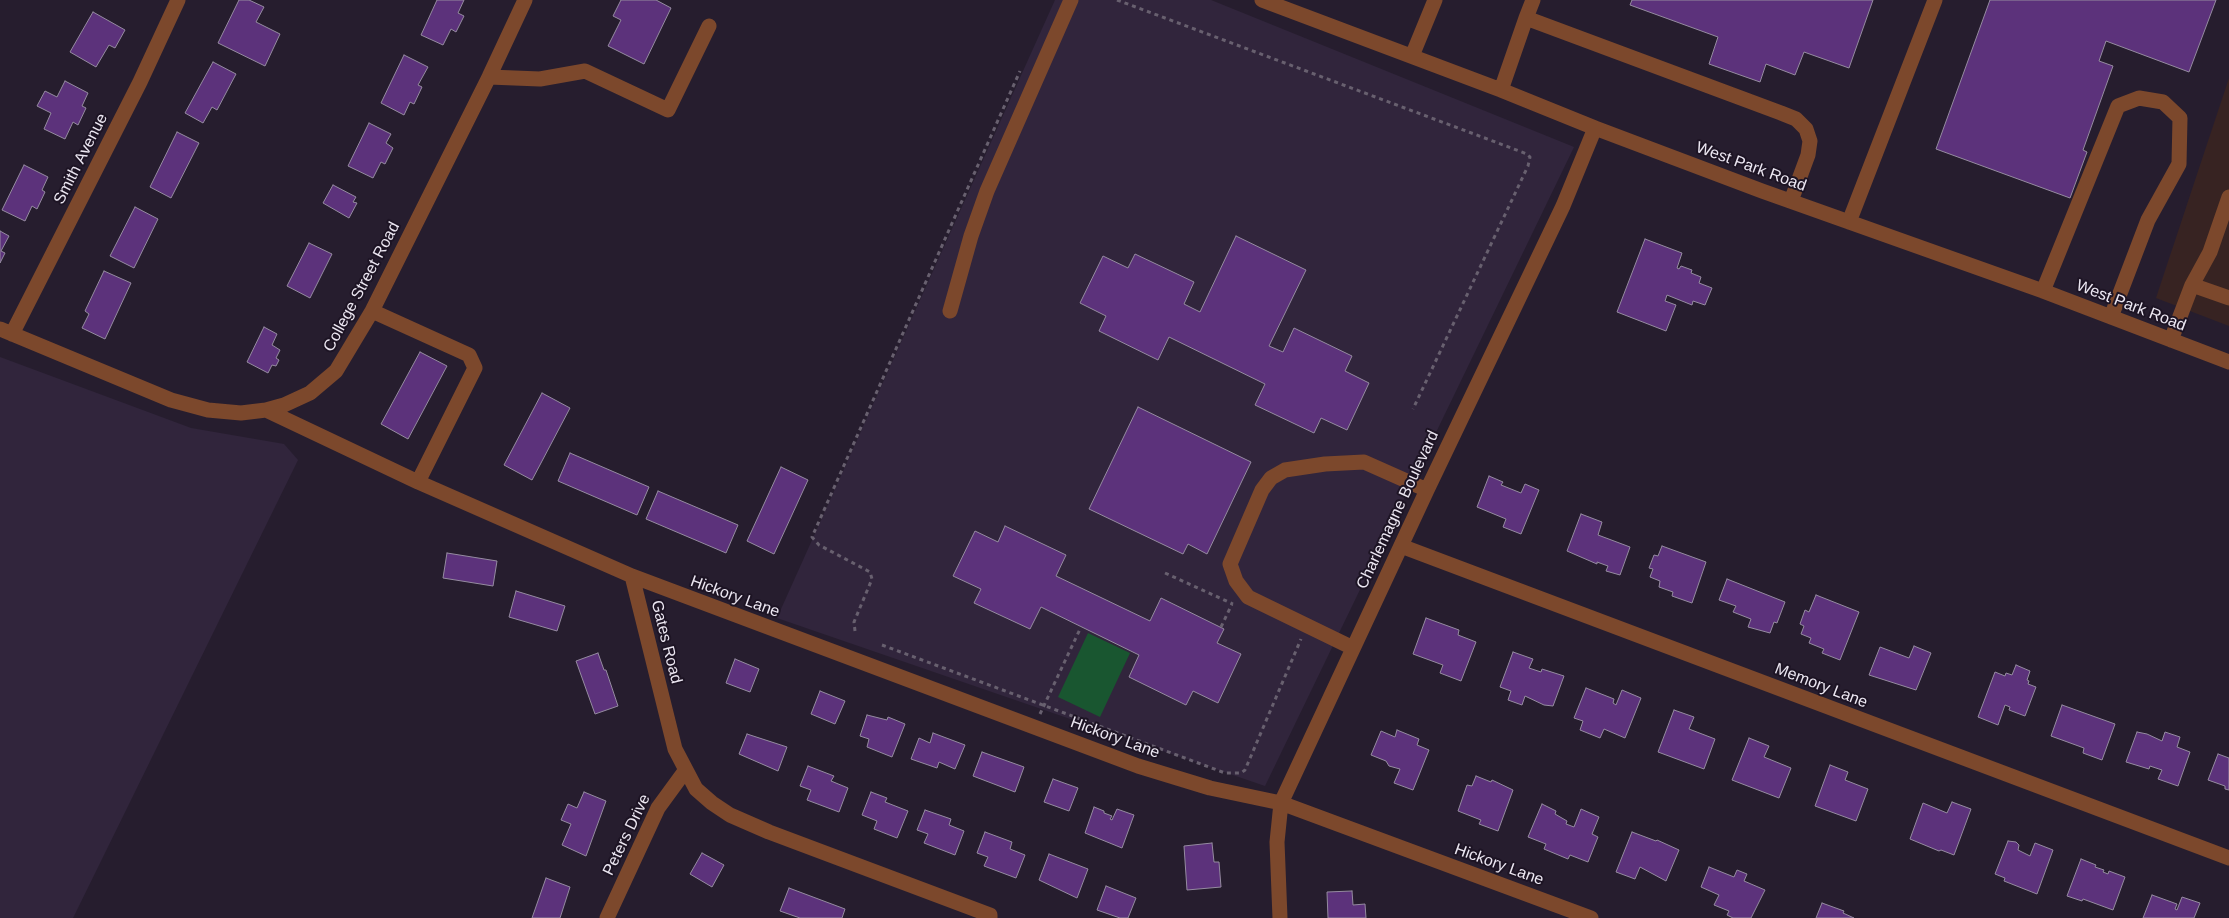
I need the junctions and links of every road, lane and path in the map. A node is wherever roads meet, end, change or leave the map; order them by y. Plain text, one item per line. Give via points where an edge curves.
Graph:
1 (178, 0) edge
2 (525, 0) edge
3 (1072, 0) edge
4 (1117, 0) edge
5 (1262, 0) edge
6 (1435, 0) edge
7 (1533, 0) edge
8 (1935, 0) edge
9 (1526, 18) junction
10 (709, 26) dead end
11 (1412, 56) junction
12 (1023, 65) dead end
13 (489, 77) junction
14 (1501, 90) junction
15 (1595, 128) junction
16 (2229, 197) edge
17 (1791, 201) junction
18 (1849, 222) junction
19 (2192, 285) junction
20 (2042, 291) junction
21 (2229, 298) edge
22 (372, 311) junction
23 (950, 311) dead end
24 (2111, 318) junction
25 (6, 331) edge
26 (2171, 340) junction
27 (2229, 362) edge
28 (1413, 409) dead end
29 (266, 410) junction
30 (418, 482) junction
31 (1427, 490) junction
32 (1400, 546) junction
33 (632, 576) junction
34 (1232, 604) dead end
35 (1081, 627) dead end
36 (1221, 627) dead end
37 (855, 631) dead end
38 (1301, 638) dead end
39 (882, 645) dead end
40 (1353, 648) junction
41 (1043, 706) junction
42 (1038, 719) dead end
43 (685, 771) junction
44 (1281, 803) junction
45 (2229, 858) edge
46 (993, 917) edge
47 (607, 918) edge
48 (1280, 918) edge
49 (1590, 918) edge

1 - 25 street, Smith Avenue via 140,82
2 - 13 street, College Street Road
3 - 23 street via 987,191 970,236
4 - 28 path via 1530,157
5 - 11 street, West Park Road
6 - 11 street
7 - 9 street
8 - 18 street
9 - 14 street
9 - 17 street via 1796,119 1806,129 1810,141
10 - 13 street via 668,110 585,71 540,79
11 - 14 street, West Park Road
12 - 37 path via 812,537 819,545 870,572 872,579 854,622
13 - 22 street, College Street Road
14 - 15 street, West Park Road
15 - 17 street, West Park Road
15 - 31 street, Charlemagne Boulevard via 1563,206
16 - 19 street via 2210,252
17 - 18 street, West Park Road
18 - 20 street, West Park Road
19 - 21 street
19 - 26 street
20 - 24 street, West Park Road
20 - 24 street via 2118,106 2139,98 2163,102 2180,118 2179,164 2148,220
22 - 29 street, College Street Road via 336,371 310,393
22 - 30 street via 469,355 475,368
24 - 26 street, West Park Road
25 - 29 street, College Street Road via 171,400 208,410 242,413
26 - 27 street, West Park Road
29 - 30 street
30 - 33 street
31 - 32 street, Charlemagne Boulevard
31 - 40 street via 1364,462 1285,470 1271,478 1262,490 1230,564 1236,581 1248,597
32 - 40 street, Charlemagne Boulevard
32 - 45 street, Memory Lane
33 - 43 street, Gates Road via 675,749
33 - 44 street, Hickory Lane via 1138,766 1210,788
34 - 36 path
35 - 41 path
38 - 41 path via 1241,773 1226,773
39 - 41 path
40 - 44 street, Charlemagne Boulevard
41 - 42 path
43 - 46 street, Gates Road via 696,789 730,815
43 - 47 street, Peters Drive via 658,808
44 - 48 street, Charlemagne Boulevard via 1277,842
44 - 49 street, Hickory Lane

